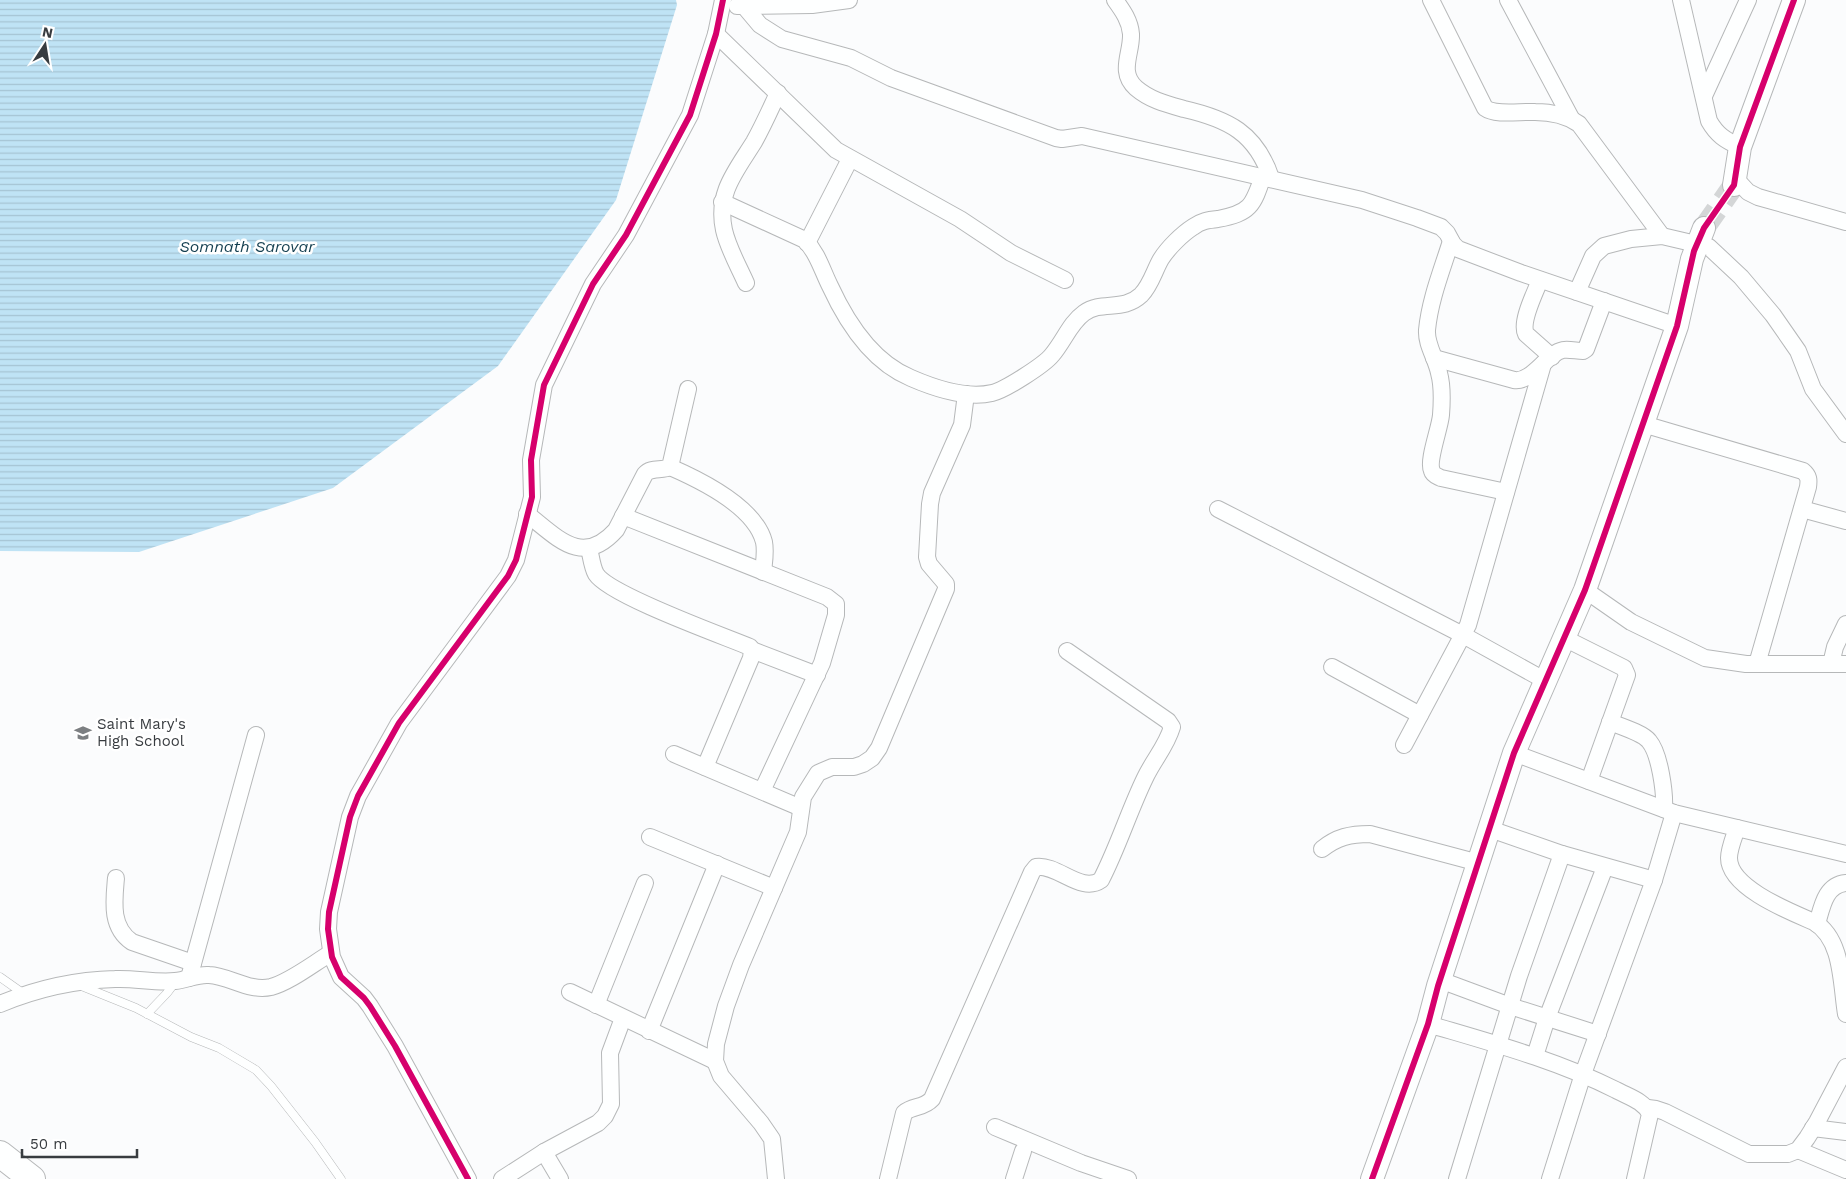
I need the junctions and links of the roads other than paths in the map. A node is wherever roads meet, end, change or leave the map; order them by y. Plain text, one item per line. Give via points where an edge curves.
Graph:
1 (849, 0) edge
2 (1115, 0) edge
3 (1431, 0) edge
4 (1508, 0) edge
5 (1681, 0) edge
6 (1748, 0) edge
7 (1794, 0) edge
8 (722, 3) edge
9 (744, 6) junction
10 (716, 34) junction
11 (778, 93) junction
12 (1704, 96) junction
13 (1571, 118) junction
14 (1740, 147) junction
15 (850, 158) junction
16 (1267, 177) junction
17 (1734, 182) joint
18 (722, 202) junction
19 (1846, 222) edge
20 (1662, 236) junction
21 (1701, 236) junction
22 (1451, 241) junction
23 (807, 243) junction
24 (1065, 280) dead end
25 (1540, 280) junction
26 (746, 283) dead end
27 (1577, 292) junction
28 (1604, 302) junction
29 (1677, 326) junction
30 (1434, 358) junction
31 (1547, 361) junction
32 (688, 389) dead end
33 (966, 394) junction
34 (1643, 424) junction
35 (1846, 434) edge
36 (670, 467) junction
37 (1506, 492) junction
38 (1218, 509) dead end
39 (1802, 509) junction
40 (527, 514) junction
41 (623, 516) junction
42 (1846, 521) edge
43 (589, 548) junction
44 (763, 572) junction
45 (1585, 590) junction
46 (1846, 624) edge
47 (1463, 635) junction
48 (1564, 638) junction
49 (752, 650) junction
50 (1067, 651) dead end
51 (1757, 664) junction
52 (1838, 664) edge
53 (1332, 667) dead end
54 (817, 675) junction
55 (1546, 681) junction
56 (1420, 715) junction
57 (1610, 722) junction
58 (256, 735) dead end
59 (1404, 745) dead end
60 (1514, 753) junction
61 (674, 754) dead end
62 (705, 767) junction
63 (1590, 781) junction
64 (762, 791) junction
65 (801, 808) junction
66 (1669, 811) junction
67 (1737, 828) junction
68 (1490, 829) junction
69 (650, 837) dead end
70 (1322, 849) dead end
71 (1562, 854) junction
72 (1846, 854) edge
73 (1479, 863) junction
74 (717, 864) junction
75 (1605, 867) junction
76 (116, 878) dead end
77 (1654, 880) junction
78 (645, 883) dead end
79 (1846, 883) edge
80 (774, 888) junction
81 (1817, 924) junction
82 (331, 953) junction
83 (186, 974) junction
84 (0, 976) edge
85 (1440, 980) junction
86 (74, 984) junction
87 (570, 992) dead end
88 (24, 994) junction
89 (0, 1004) edge
90 (596, 1005) junction
91 (1510, 1006) junction
92 (148, 1014) junction
93 (1846, 1014) edge
94 (623, 1018) junction
95 (1547, 1018) junction
96 (1428, 1024) junction
97 (649, 1030) junction
98 (1598, 1034) junction
99 (1498, 1044) junction
100 (1535, 1056) junction
101 (714, 1061) junction
102 (1846, 1067) edge
103 (1584, 1074) junction
104 (1648, 1108) junction
105 (995, 1127) dead end
106 (1813, 1128) junction
107 (1846, 1132) edge
108 (1023, 1150) dead end
109 (1798, 1150) junction
110 (544, 1152) junction
111 (0, 1154) edge
112 (1846, 1170) edge
113 (32, 1179) edge
114 (341, 1179) edge
115 (468, 1179) edge
116 (502, 1179) edge
117 (560, 1179) edge
118 (776, 1179) edge
119 (888, 1179) edge
120 (1014, 1179) edge
121 (1128, 1179) edge
122 (1372, 1179) edge
123 (1457, 1179) edge
124 (1550, 1179) edge
125 (1635, 1179) edge

1 - 9 street via 812,5
2 - 16 street via 1129,22 1131,42 1126,72 1134,87 1158,102 1202,113 1244,133 1255,145 1267,168
3 - 13 street via 1485,108 1494,112 1537,112
4 - 13 street
5 - 12 street
6 - 12 street
7 - 14 street
8 - 9 street
8 - 10 street
9 - 16 street via 760,25 782,39 851,58 891,78 1056,138 1082,136
10 - 11 street
10 - 40 street via 690,114 626,235 593,284 544,385 531,460 532,497
11 - 15 street via 836,150
11 - 18 street via 763,126 733,175
12 - 14 street via 1709,121 1715,131
13 - 20 street via 1588,134
14 - 17 street
15 - 23 street
15 - 24 street
16 - 22 street via 1362,200 1418,218 1441,227
16 - 33 street via 1246,211 1199,222 1191,228 1164,255 1147,287 1132,301 1086,311 1076,320 1052,356 1041,364 992,393
17 - 19 street via 1758,196
18 - 23 street
18 - 26 street via 728,243
20 - 21 street
20 - 27 street via 1604,246 1593,256
21 - 29 street via 1692,259
21 - 35 street via 1761,299 1794,344 1813,389
22 - 25 street via 1458,248
22 - 30 street via 1429,316 1428,343
23 - 33 street via 820,261 830,287 852,326 884,364 933,387
25 - 27 street
25 - 31 street via 1524,330
27 - 28 street
28 - 29 street
28 - 31 street via 1586,349 1564,350
29 - 34 street
30 - 31 street via 1518,381
30 - 37 street via 1442,388 1440,428 1431,471 1441,478
31 - 37 street
32 - 36 street
33 - 65 street via 962,425 930,504 927,557 946,584 946,589 879,748 863,764 818,772
34 - 39 street via 1803,471 1809,480
34 - 45 street
36 - 41 street via 650,470 645,474
36 - 44 street via 716,491 753,521 764,542
37 - 47 street
38 - 47 street
39 - 42 street
39 - 51 street
40 - 43 street via 571,545 579,549
40 - 82 street via 516,560 508,576 399,723 354,806 329,912
41 - 43 street via 610,536
41 - 44 street
43 - 49 street via 596,574 610,586 629,597 750,646
44 - 54 street via 827,597 836,604 836,615
45 - 48 street
45 - 51 street via 1631,622 1692,653 1723,662
46 - 52 street via 1835,647
47 - 55 street
47 - 56 street
48 - 55 street
48 - 57 street via 1626,671
49 - 54 street
49 - 62 street
50 - 119 street via 1168,721 1172,727 1170,734 1146,777 1101,880 1095,884 1082,883 1043,866 1032,872 932,1099 927,1105 904,1113
51 - 52 street
53 - 56 street
54 - 64 street
55 - 60 street
56 - 59 street
57 - 63 street
57 - 66 street via 1645,737 1651,744
58 - 83 street
60 - 63 street
60 - 68 street
61 - 62 street
62 - 64 street
63 - 66 street
64 - 65 street
65 - 80 street via 798,832
66 - 67 street
66 - 77 street
67 - 72 street
67 - 81 street via 1729,859 1734,872 1761,898
68 - 71 street
68 - 73 street
69 - 74 street
70 - 73 street via 1338,838 1370,834
71 - 75 street
71 - 91 street
73 - 85 street
74 - 80 street
74 - 97 street
75 - 77 street
75 - 95 street
76 - 83 street via 115,916 126,939
77 - 98 street
78 - 90 street
79 - 81 street via 1830,890
80 - 101 street via 726,1006
81 - 93 street via 1830,936 1836,949
82 - 83 street via 279,985 269,987 250,987 207,974
82 - 115 street via 341,977 364,998 395,1046
83 - 86 street
83 - 92 lane
84 - 88 lane
85 - 91 street
85 - 96 street
86 - 88 street
86 - 92 lane
87 - 90 street
88 - 89 street
90 - 94 street
91 - 95 street
91 - 99 street
92 - 114 lane via 256,1070
94 - 97 street
94 - 110 street via 610,1053 611,1104 605,1116
95 - 98 street
95 - 100 street
96 - 99 street
96 - 122 street
97 - 101 street
98 - 103 street
99 - 100 street
99 - 123 street
100 - 103 street
101 - 118 street via 720,1076 772,1139
102 - 106 street
103 - 104 street
103 - 124 street
104 - 109 street via 1665,1112 1749,1154 1783,1155
104 - 125 street via 1650,1114
105 - 121 street
106 - 107 street
106 - 109 street
108 - 120 street
109 - 112 street
110 - 116 street
110 - 117 street
111 - 113 main road

